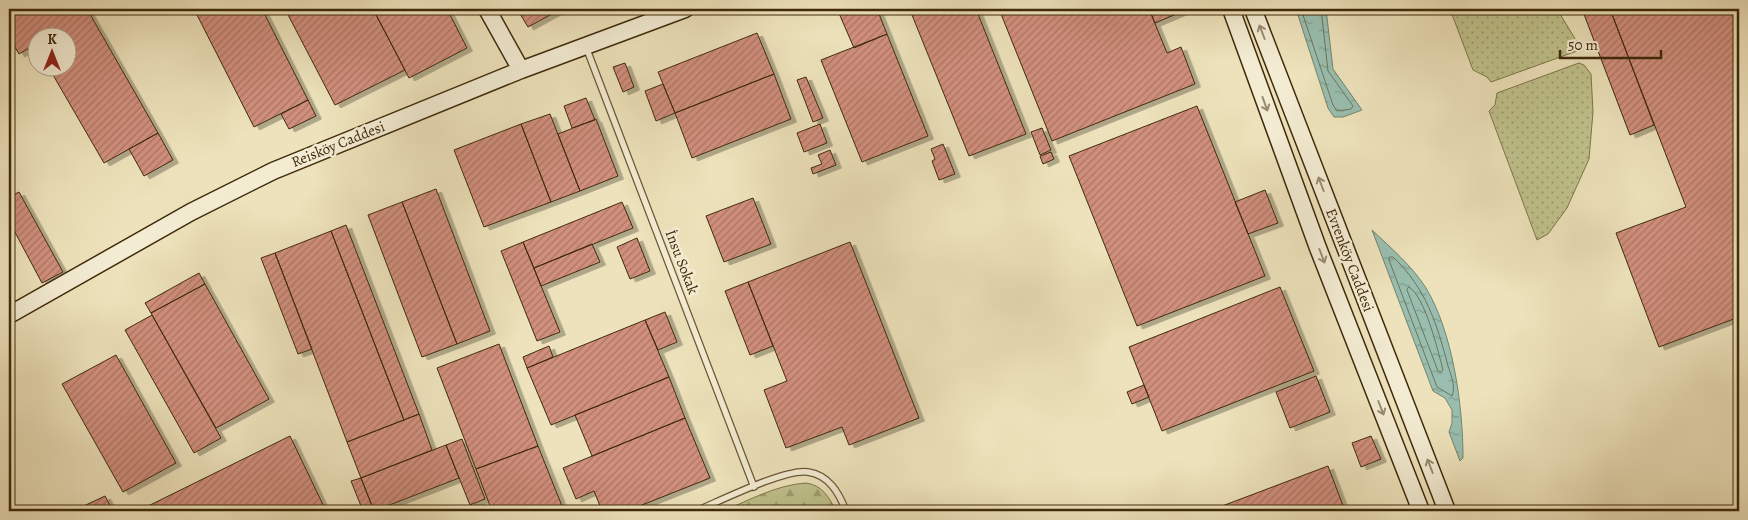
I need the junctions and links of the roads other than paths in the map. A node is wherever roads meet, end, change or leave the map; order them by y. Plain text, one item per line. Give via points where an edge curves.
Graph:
1 (487, 9) edge
2 (685, 9) edge
3 (1231, 9) edge
4 (1253, 9) edge
5 (586, 47) junction
6 (522, 70) junction
7 (9, 315) edge
8 (754, 486) junction
9 (696, 511) edge
10 (846, 511) edge
11 (1422, 511) edge
12 (1447, 511) edge

1 - 6 main road
2 - 5 main road, Reisköy Caddesi
3 -> 11 main road, Evrenköy Caddesi via 1318,248
12 -> 4 main road, Evrenköy Caddesi
5 - 6 main road, Reisköy Caddesi
5 - 8 lane, İnsu Sokak
6 - 7 main road, Reisköy Caddesi via 236,188
8 - 9 lane
8 - 10 lane via 807,471 834,487

